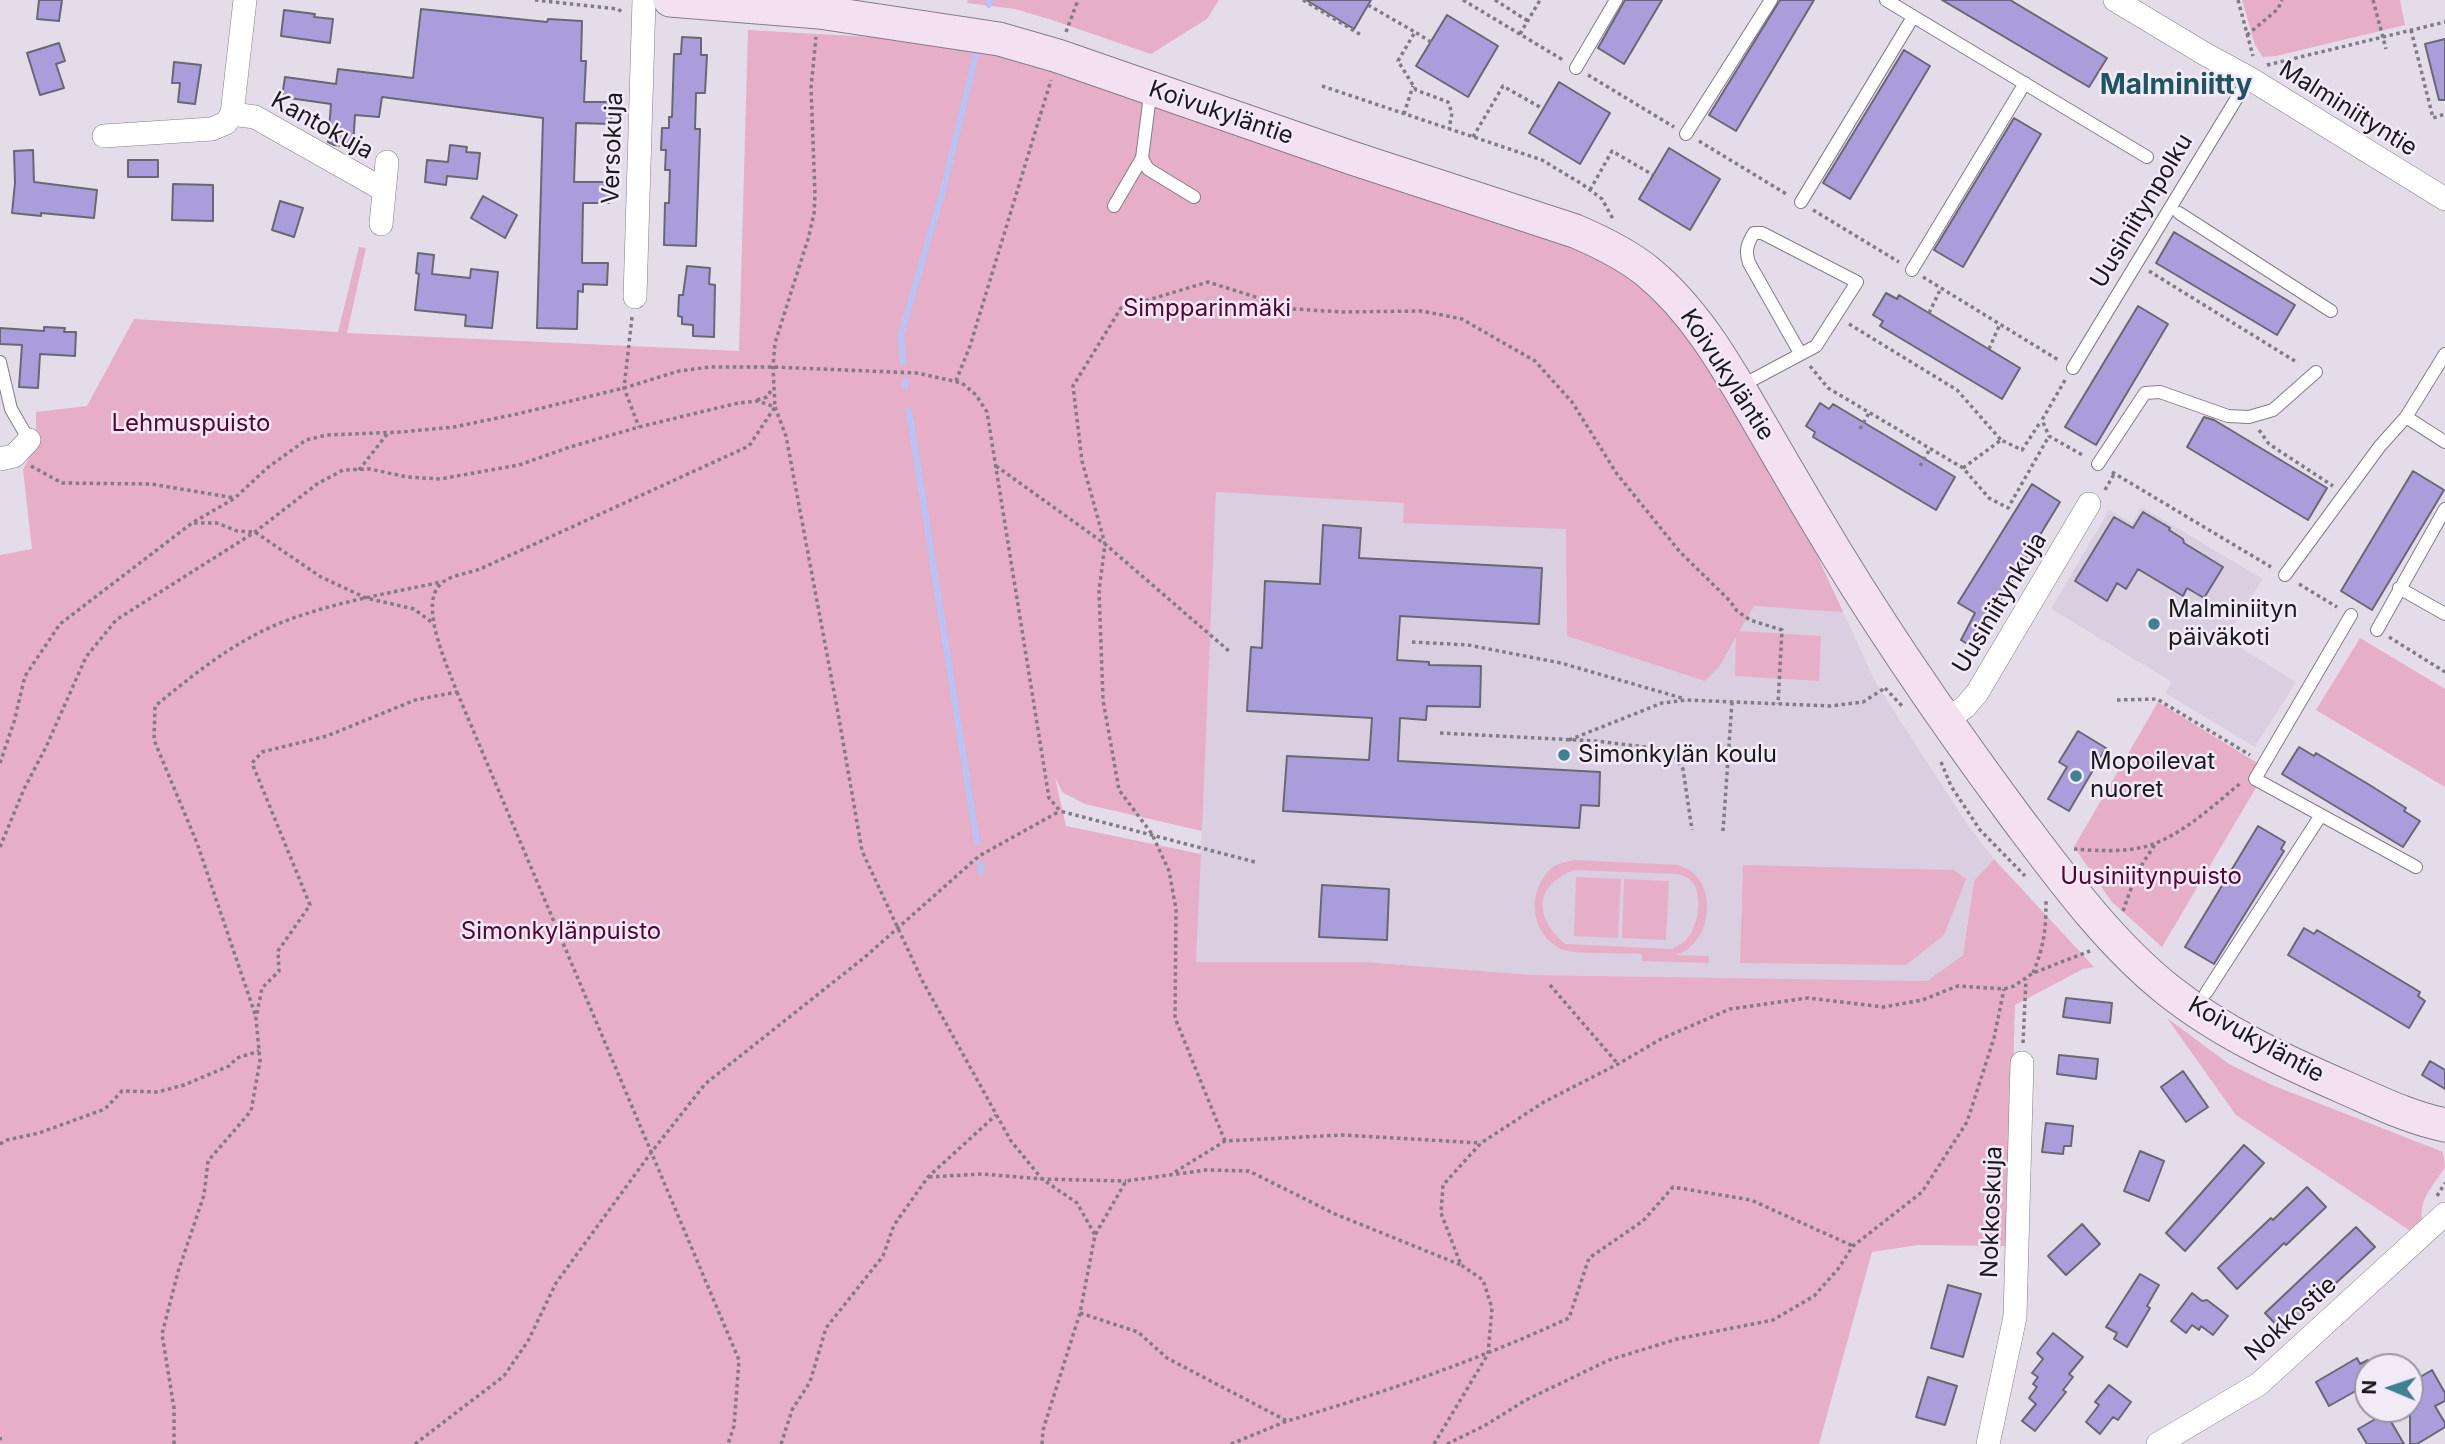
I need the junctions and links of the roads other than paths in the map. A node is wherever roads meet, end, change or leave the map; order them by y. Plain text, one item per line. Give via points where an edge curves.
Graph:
1 (245, 0) edge
2 (644, 0) edge
3 (670, 0) edge
4 (1616, 0) edge
5 (1771, 0) edge
6 (1886, 0) edge
7 (2115, 0) edge
8 (778, 4) edge
9 (1913, 17) junction
10 (1576, 68) dead end
11 (2249, 78) junction
12 (2025, 83) junction
13 (1151, 88) junction
14 (232, 114) junction
15 (1686, 134) dead end
16 (104, 136) dead end
17 (2147, 157) dead end
18 (1142, 158) junction
19 (387, 162) dead end
20 (384, 190) junction
21 (1195, 197) dead end
22 (2445, 199) edge
23 (1801, 202) dead end
24 (1114, 206) dead end
25 (2179, 214) dead end
26 (381, 224) dead end
27 (1912, 270) dead end
28 (635, 297) road end
29 (2331, 311) dead end
30 (1800, 353) junction
31 (2445, 354) edge
32 (0, 362) edge
33 (2073, 368) road end
34 (2316, 372) dead end
35 (1739, 388) junction
36 (2406, 417) junction
37 (2445, 442) edge
38 (14, 452) edge
39 (2098, 464) road end
40 (2089, 504) dead end
41 (2445, 509) edge
42 (2285, 575) dead end
43 (2399, 588) junction
44 (2445, 614) edge
45 (2351, 615) dead end
46 (2376, 630) dead end
47 (1946, 720) junction
48 (2321, 815) junction
49 (2416, 867) dead end
50 (2206, 993) dead end
51 (2022, 1063) road end
52 (2445, 1125) edge
53 (2445, 1214) edge
54 (1988, 1444) edge
55 (2158, 1444) edge

1 - 14 street, Kantokuja
2 - 28 street, Versokuja
3 - 8 main road, Koivukyläntie
4 - 10 lane
5 - 15 lane
6 - 9 lane
7 - 11 street, Malminiityntie
8 - 13 main road, Koivukyläntie via 1061,46
9 - 12 lane
9 - 23 lane
11 - 22 street, Malminiityntie
11 - 33 lane, Uusiniitynpolku
12 - 17 lane
12 - 27 lane
13 - 18 lane
13 - 35 main road, Koivukyläntie via 1602,243 1648,272 1681,304
14 - 16 street, Kantokuja via 226,123 212,129
14 - 20 street, Kantokuja via 255,117
18 - 21 lane via 1148,169
18 - 24 lane
19 - 20 street, Kantokuja
20 - 26 street, Kantokuja
25 - 29 lane
30 - 30 lane via 1816,346 1857,282 1754,233 1746,252 1749,263
30 - 35 lane
31 - 36 lane
32 - 38 lane via 11,409
34 - 39 lane via 2273,410 2249,417 2228,416 2161,392 2145,393
35 - 47 main road, Koivukyläntie via 1853,582
36 - 37 lane
36 - 42 lane
40 - 47 street, Uusiniitynkuja via 1977,693
41 - 43 lane
43 - 44 lane
43 - 46 lane
45 - 48 lane via 2255,779
47 - 52 main road, Koivukyläntie via 2110,936 2166,989 2276,1055 2409,1115
48 - 49 lane
48 - 50 lane
51 - 54 street, Nokkoskuja via 2015,1317
53 - 55 street, Nokkostie via 2259,1384

